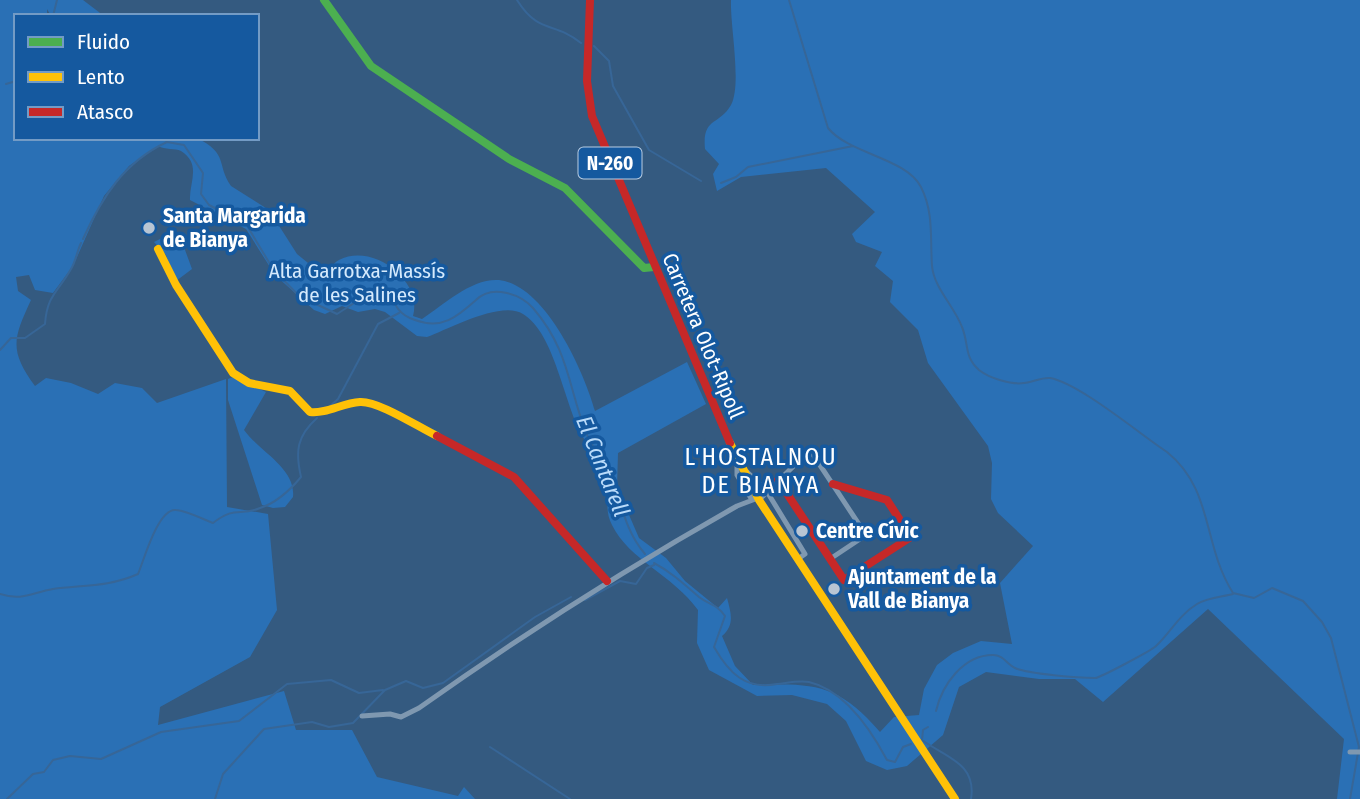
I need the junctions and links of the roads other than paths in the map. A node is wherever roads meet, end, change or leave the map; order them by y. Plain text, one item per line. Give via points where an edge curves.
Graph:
1 (324, 0) edge
2 (590, 0) edge
3 (158, 249) dead end
4 (654, 267) junction
5 (737, 460) junction
6 (776, 483) junction
7 (832, 484) junction
8 (767, 493) junction
9 (757, 495) junction
10 (798, 559) junction
11 (830, 559) junction
12 (607, 580) junction
13 (362, 716) dead end
14 (1350, 752) dead end
15 (1360, 752) edge
16 (955, 799) edge

1 - 4 street via 374,69 509,159 565,188 643,268
2 - 4 street, Carretera Olot-Ripoll / N-260 via 587,81 592,116
3 - 12 street via 233,373 249,383 290,391 310,412 369,402 499,468 514,477
4 - 5 street, Carretera Olot-Ripoll / N-260
5 - 9 street, Carretera Olot-Ripoll / N-260
5 - 9 street via 737,475
6 - 7 street via 810,450
6 - 8 street
6 - 9 street
6 - 11 street
7 - 11 street via 866,536
7 - 11 street via 887,500 911,537 844,580
8 - 9 street
8 - 9 street
8 - 10 street via 806,554
9 - 10 street, Carretera Olot-Ripoll / N-260
9 - 12 street
10 - 16 street, Carretera Olot-Ripoll / N-260
12 - 13 street via 401,718
14 - 15 street

